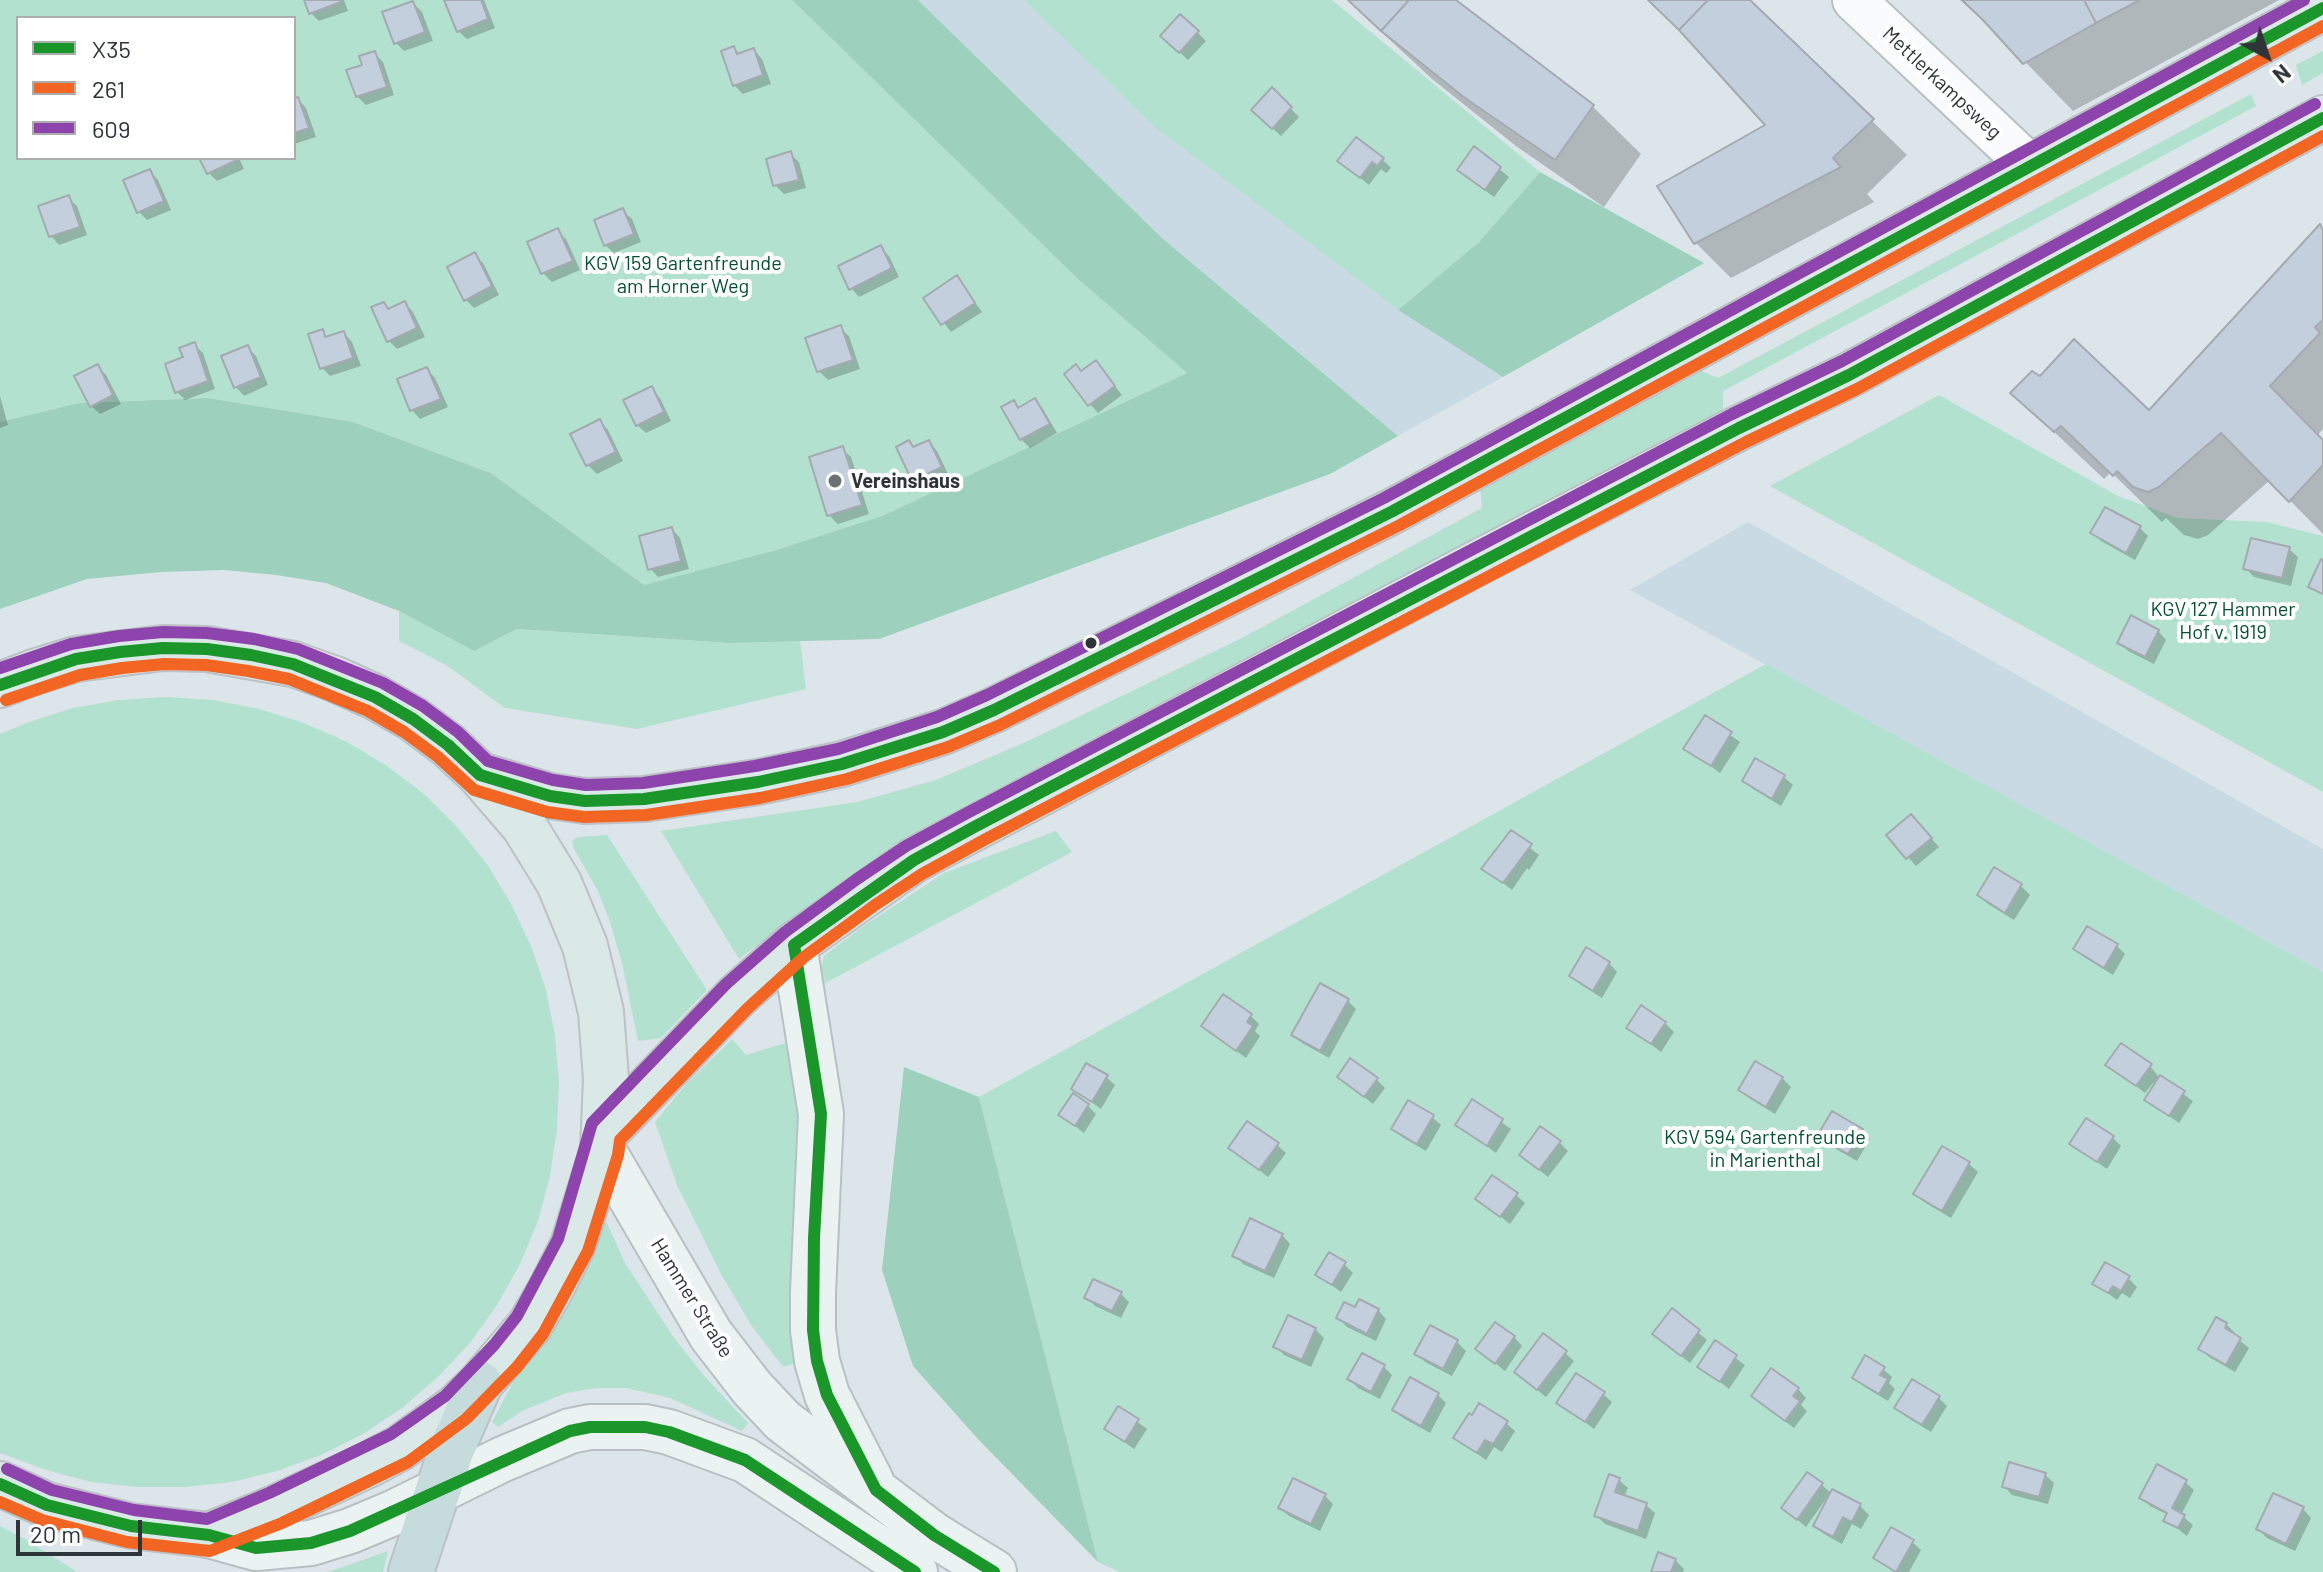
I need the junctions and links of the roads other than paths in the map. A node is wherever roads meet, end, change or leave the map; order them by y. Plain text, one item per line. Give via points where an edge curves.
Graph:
1 (1854, 0) edge
2 (2323, 8) edge
3 (2323, 118) edge
4 (2030, 166) junction
5 (0, 685) edge
6 (480, 775) junction
7 (794, 945) junction
8 (604, 1141) junction
9 (480, 1384) junction
10 (0, 1484) edge
11 (876, 1490) junction
12 (436, 1494) junction
13 (209, 1535) junction
14 (411, 1572) edge
15 (915, 1572) edge
16 (994, 1572) edge

1 - 4 street, Mettlerkampsweg
2 - 4 main road
3 - 7 main road via 1849,375 1475,564 936,848
4 - 6 main road via 1391,512 943,732 842,764 644,799 550,796
5 - 6 main road via 76,659 120,652 207,649 251,655 293,664 375,697 424,728
6 - 8 main road via 524,826 552,872 585,946 601,1012
7 - 8 main road via 737,996
7 - 11 main road via 821,1114 813,1292 817,1361 827,1395
8 - 9 main road via 573,1245 550,1291 530,1325
8 - 11 main road, Hammer Straße via 703,1322 752,1388 783,1421
9 - 12 highway
9 - 13 main road via 400,1448
10 - 13 main road via 47,1505 131,1526
11 - 16 main road, Hammer Straße
12 - 13 main road via 311,1543 256,1548
12 - 14 highway
12 - 15 main road via 570,1431 645,1427 745,1460

